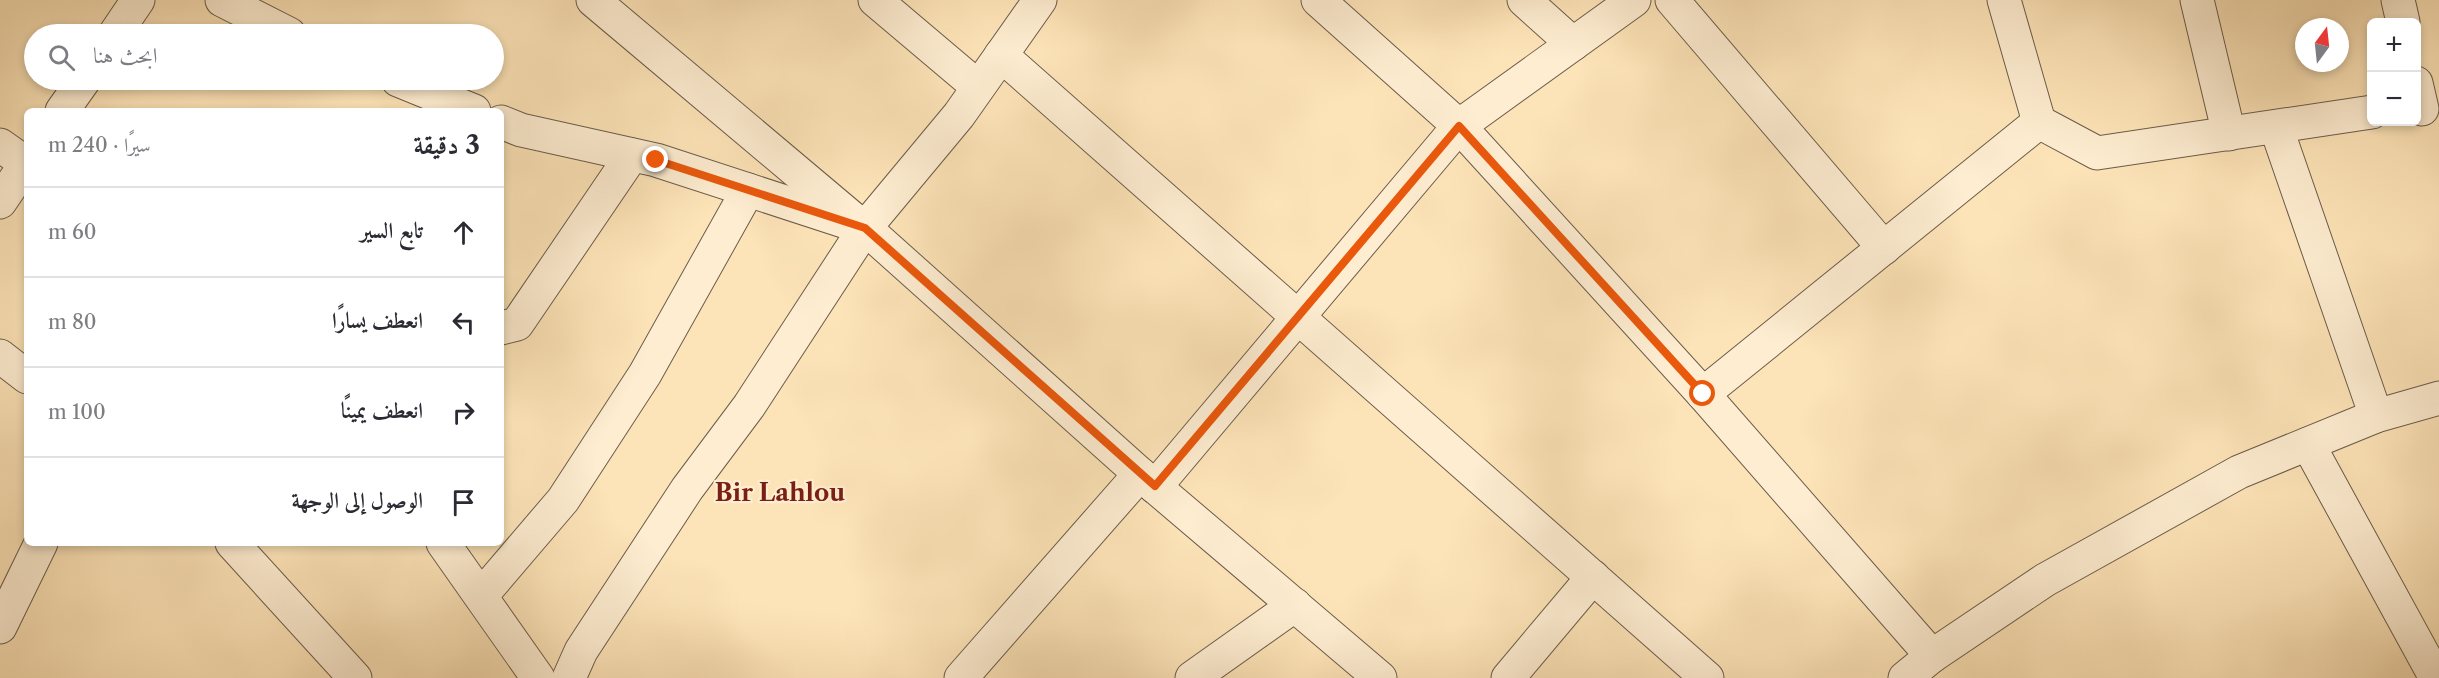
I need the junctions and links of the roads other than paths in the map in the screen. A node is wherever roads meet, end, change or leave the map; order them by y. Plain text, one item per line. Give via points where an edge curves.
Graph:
1 (138, 0) edge
2 (222, 0) edge
3 (593, 0) edge
4 (875, 0) edge
5 (1040, 0) edge
6 (1318, 0) edge
7 (1524, 0) edge
8 (1634, 0) edge
9 (1672, 0) edge
10 (2004, 0) edge
11 (2197, 0) edge
12 (2398, 0) edge
13 (2402, 18) edge
14 (122, 24) edge
15 (269, 24) edge
16 (1574, 44) junction
17 (1001, 55) junction
18 (978, 87) junction
19 (77, 90) edge
20 (423, 90) edge
21 (64, 108) edge
22 (467, 108) edge
23 (2367, 113) edge
24 (2039, 122) junction
25 (504, 123) edge
26 (1459, 126) junction
27 (2276, 127) junction
28 (2229, 134) junction
29 (0, 145) edge
30 (632, 155) junction
31 (24, 161) edge
32 (24, 167) edge
33 (748, 190) junction
34 (0, 202) edge
35 (865, 228) junction
36 (1884, 248) junction
37 (1298, 316) junction
38 (504, 327) edge
39 (0, 356) edge
40 (24, 375) edge
41 (1703, 394) junction
42 (2439, 398) edge
43 (2376, 416) junction
44 (2308, 444) junction
45 (1147, 480) junction
46 (40, 546) edge
47 (235, 546) edge
48 (445, 546) edge
49 (1593, 577) junction
50 (481, 596) junction
51 (1295, 605) junction
52 (0, 627) edge
53 (1932, 656) junction
54 (355, 678) edge
55 (538, 678) edge
56 (569, 678) edge
57 (961, 678) edge
58 (1192, 678) edge
59 (1380, 678) edge
60 (1508, 678) edge
61 (1707, 678) edge
62 (1905, 678) edge
63 (2436, 678) edge

1 - 14 street
2 - 15 street
3 - 35 street
4 - 18 street
5 - 17 street
6 - 26 street
7 - 16 street
8 - 16 street
9 - 36 street
10 - 24 street
11 - 28 street
12 - 13 street
16 - 26 street
17 - 18 street
17 - 37 street
18 - 35 street
19 - 21 street
20 - 22 street
23 - 27 street
24 - 28 street via 2097,153
24 - 36 street
25 - 30 street
26 - 37 street
26 - 41 street
27 - 28 street
27 - 43 street
29 - 31 street
30 - 33 street
30 - 38 street via 517,324
32 - 34 street
33 - 35 street
33 - 50 street via 645,374 563,500
35 - 45 street
35 - 56 street via 748,406 687,489 581,651
36 - 41 street
37 - 45 street
37 - 49 street
39 - 40 street
41 - 53 street
42 - 43 street
43 - 44 street
44 - 53 street via 2240,472 2045,579
44 - 63 street
45 - 51 street
45 - 57 street
46 - 52 street
47 - 54 street
48 - 50 street
49 - 60 street
49 - 61 street
50 - 55 street
51 - 58 street
51 - 59 street
53 - 62 street

